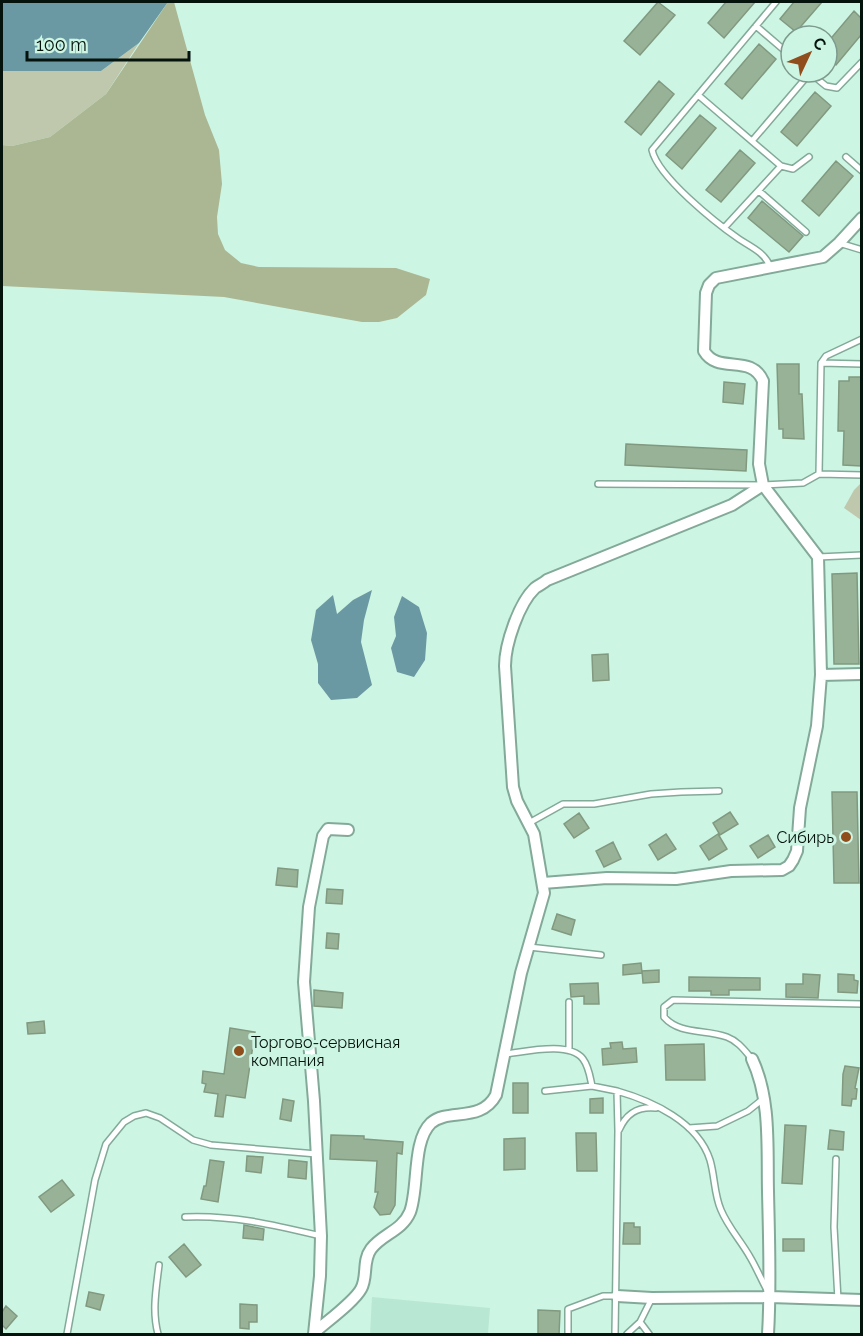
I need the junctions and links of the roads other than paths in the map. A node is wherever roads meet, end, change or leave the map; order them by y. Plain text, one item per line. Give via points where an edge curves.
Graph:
1 (776, 2) edge
2 (756, 26) junction
3 (779, 46) edge
4 (861, 65) edge
5 (800, 84) edge
6 (824, 84) edge
7 (698, 95) junction
8 (752, 141) junction
9 (846, 157) dead end
10 (808, 158) dead end
11 (781, 166) junction
12 (861, 171) edge
13 (759, 191) junction
14 (861, 218) edge
15 (724, 228) junction
16 (806, 232) dead end
17 (839, 243) junction
18 (861, 250) edge
19 (770, 266) junction
20 (861, 339) edge
21 (821, 363) junction
22 (861, 364) edge
23 (819, 474) junction
24 (861, 475) edge
25 (598, 484) dead end
26 (764, 485) junction
27 (861, 555) edge
28 (818, 557) junction
29 (861, 674) edge
30 (821, 675) junction
31 (719, 791) dead end
32 (529, 823) junction
33 (348, 830) dead end
34 (543, 883) junction
35 (529, 947) junction
36 (601, 955) dead end
37 (569, 1002) dead end
38 (861, 1004) edge
39 (569, 1049) junction
40 (504, 1054) junction
41 (752, 1059) joint
42 (592, 1086) junction
43 (545, 1090) dead end
44 (617, 1090) junction
45 (764, 1099) junction
46 (660, 1109) junction
47 (689, 1128) junction
48 (618, 1131) junction
49 (317, 1154) junction
50 (836, 1159) dead end
51 (184, 1216) dead end
52 (321, 1236) junction
53 (159, 1265) dead end
54 (616, 1296) junction
55 (770, 1297) junction
56 (652, 1298) junction
57 (838, 1300) junction
58 (861, 1300) edge
59 (640, 1322) junction
60 (314, 1334) edge
61 (67, 1335) edge
62 (159, 1335) edge
63 (568, 1335) edge
64 (615, 1335) edge
65 (627, 1335) edge
66 (649, 1335) edge
67 (768, 1335) edge

1 - 2 lane
2 - 3 lane
2 - 7 lane
4 - 6 lane via 837,88
5 - 8 lane
7 - 8 lane
7 - 15 lane via 651,150 671,181
8 - 11 lane
9 - 12 lane
10 - 11 lane via 793,169
11 - 13 lane
13 - 15 lane
13 - 16 lane
14 - 17 street
15 - 19 lane via 763,255
17 - 18 lane
17 - 19 street via 815,260
19 - 26 street via 717,278 709,285 704,343 708,358 751,368 759,372 763,381 759,464
20 - 21 lane via 826,356
21 - 22 lane
21 - 23 lane
23 - 24 lane
23 - 26 lane via 803,483
25 - 26 lane
26 - 28 street
26 - 32 street via 732,505 547,580 525,602 505,650 505,666 513,787
27 - 28 lane
28 - 30 street
29 - 30 street
30 - 34 street via 797,850 789,866 782,870 676,879 607,878
31 - 32 lane via 563,804
32 - 34 street
33 - 49 street via 328,829 323,836 309,907 304,982
34 - 35 street via 542,905
35 - 36 lane
35 - 40 street
37 - 39 lane
38 - 41 lane via 673,1000 664,1007 663,1017 670,1024 727,1037
39 - 40 lane
39 - 42 lane via 583,1058
40 - 60 street via 493,1101 481,1109 438,1119 425,1131 411,1210 404,1223 369,1251 361,1290
41 - 45 street
42 - 43 lane
42 - 44 lane
44 - 46 lane
44 - 48 lane
45 - 47 lane via 717,1126
45 - 55 street
46 - 47 lane
46 - 48 lane via 648,1107 631,1113
47 - 55 lane via 709,1157 721,1211
48 - 54 lane
49 - 52 street
49 - 61 lane via 211,1145 193,1140 146,1113 124,1122 106,1144 98,1171
50 - 57 lane
51 - 52 lane via 276,1224
52 - 60 street
53 - 62 lane via 154,1319
54 - 56 street
54 - 63 lane via 603,1296 568,1309
54 - 64 lane
55 - 56 street
55 - 57 street
55 - 67 street
56 - 59 lane
57 - 58 street
59 - 65 lane
59 - 66 lane

